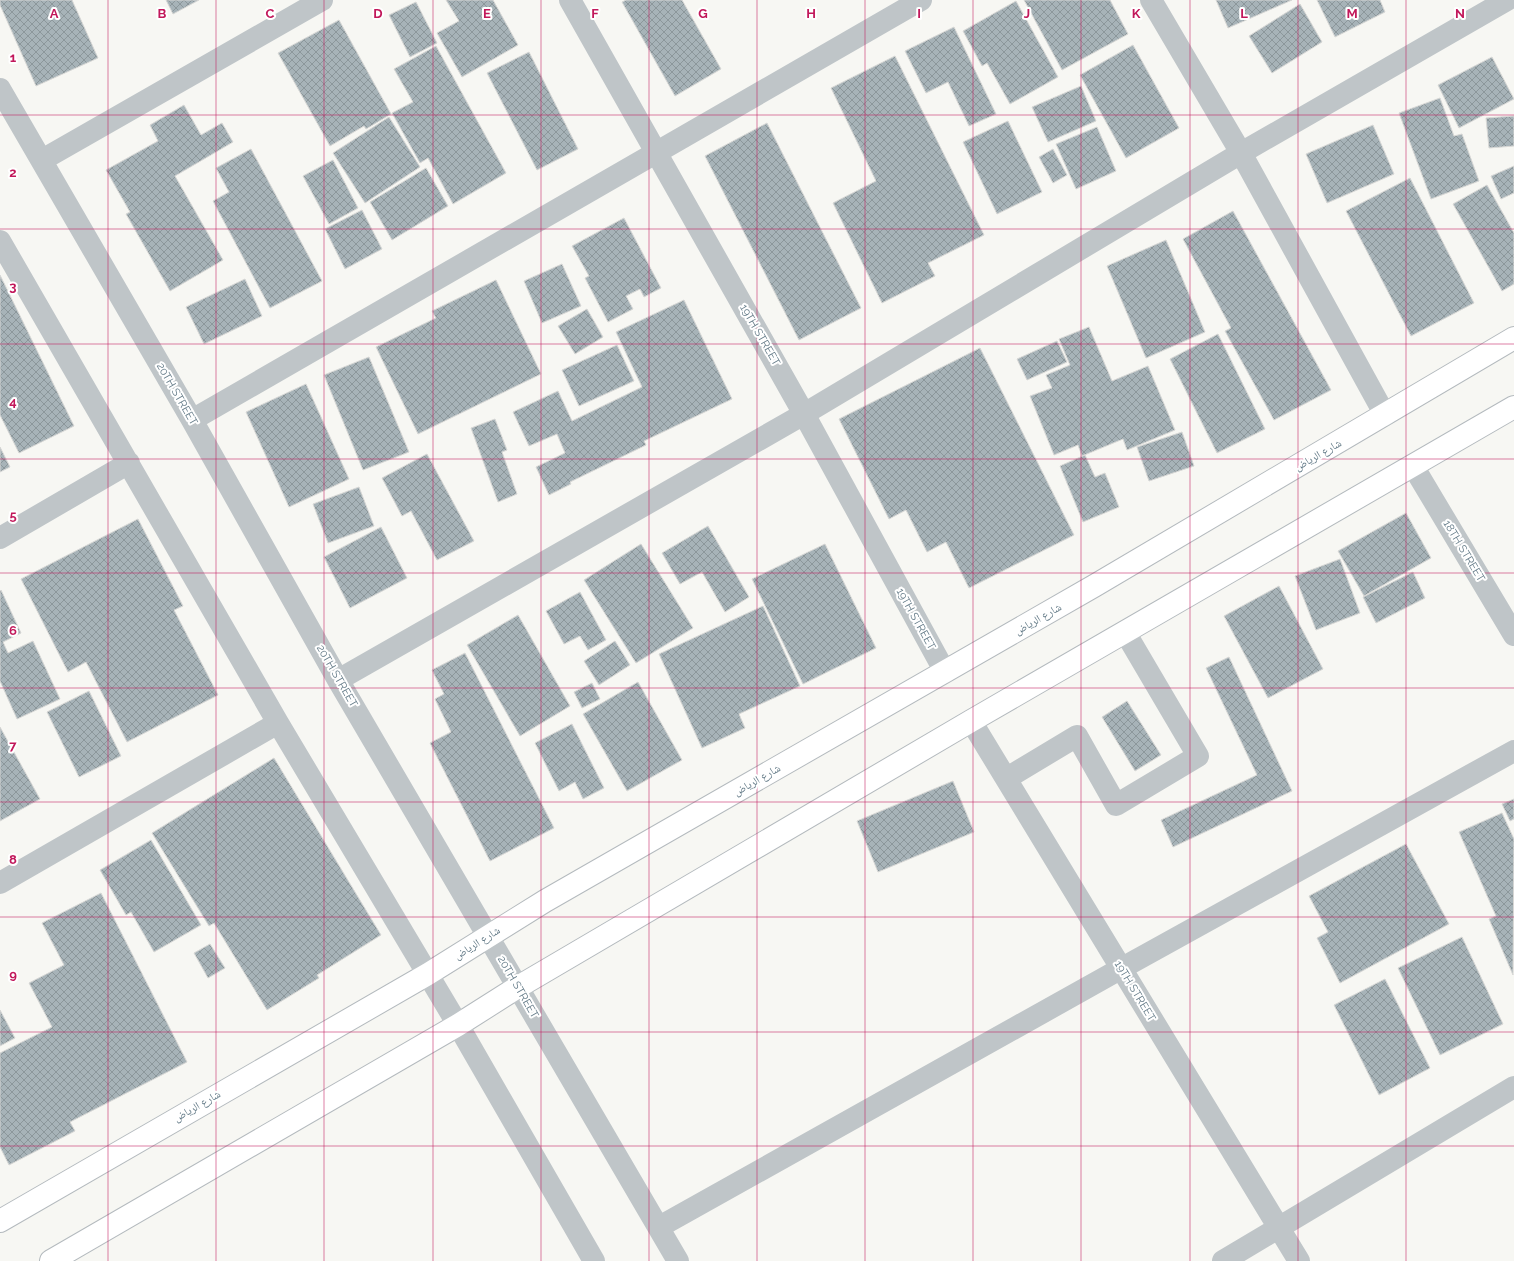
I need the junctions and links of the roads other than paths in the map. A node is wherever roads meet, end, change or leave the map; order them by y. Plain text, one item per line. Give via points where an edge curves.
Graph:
1 (322, 0) edge
2 (570, 0) edge
3 (921, 0) edge
4 (1150, 0) edge
5 (1507, 0) edge
6 (0, 89) edge
7 (656, 153) junction
8 (1241, 153) junction
9 (42, 160) junction
10 (0, 240) edge
11 (1514, 338) edge
12 (1514, 407) edge
13 (804, 414) junction
14 (1385, 415) junction
15 (192, 420) junction
16 (128, 463) junction
17 (1413, 466) junction
18 (0, 538) edge
19 (1126, 632) junction
20 (1514, 635) edge
21 (945, 672) junction
22 (338, 680) junction
23 (971, 721) junction
24 (278, 723) junction
25 (1514, 751) edge
26 (1007, 778) junction
27 (0, 883) edge
28 (488, 936) junction
29 (1122, 968) junction
30 (428, 974) junction
31 (518, 987) junction
32 (458, 1025) junction
33 (1514, 1086) edge
34 (0, 1221) edge
35 (659, 1227) junction
36 (1279, 1227) junction
37 (51, 1261) edge
38 (594, 1261) edge
39 (678, 1261) edge
40 (1223, 1261) edge
41 (1299, 1261) edge

1 - 9 street
2 - 7 street, 19TH STREET
3 - 7 street
4 - 8 street
5 - 8 street
6 - 9 street, 20TH STREET
7 - 13 street, 19TH STREET
7 - 15 street
8 - 13 street
8 - 14 street
9 - 15 street, 20TH STREET
10 - 16 street
11 - 14 main road, شارع الرياض
12 - 17 main road
13 - 21 street, 19TH STREET
13 - 22 street
14 - 21 main road, شارع الرياض
15 - 22 street, 20TH STREET
16 - 18 street
16 - 24 street
17 - 19 main road
17 - 20 street, 18TH STREET
19 - 23 main road
19 - 26 street via 1198,756 1116,805 1077,736
21 - 28 main road, شارع الرياض
22 - 28 street, 20TH STREET
23 - 26 street, 19TH STREET
23 - 31 main road
24 - 27 street
24 - 30 street
25 - 29 street
26 - 29 street, 19TH STREET
28 - 30 main road, شارع الرياض
28 - 31 street, 20TH STREET
29 - 35 street
29 - 36 street, 19TH STREET
30 - 32 street
30 - 34 main road, شارع الرياض
31 - 32 main road
31 - 35 street, 20TH STREET
32 - 37 main road
32 - 38 street
33 - 36 street
35 - 39 street, 20TH STREET
36 - 40 street
36 - 41 street, 19TH STREET

